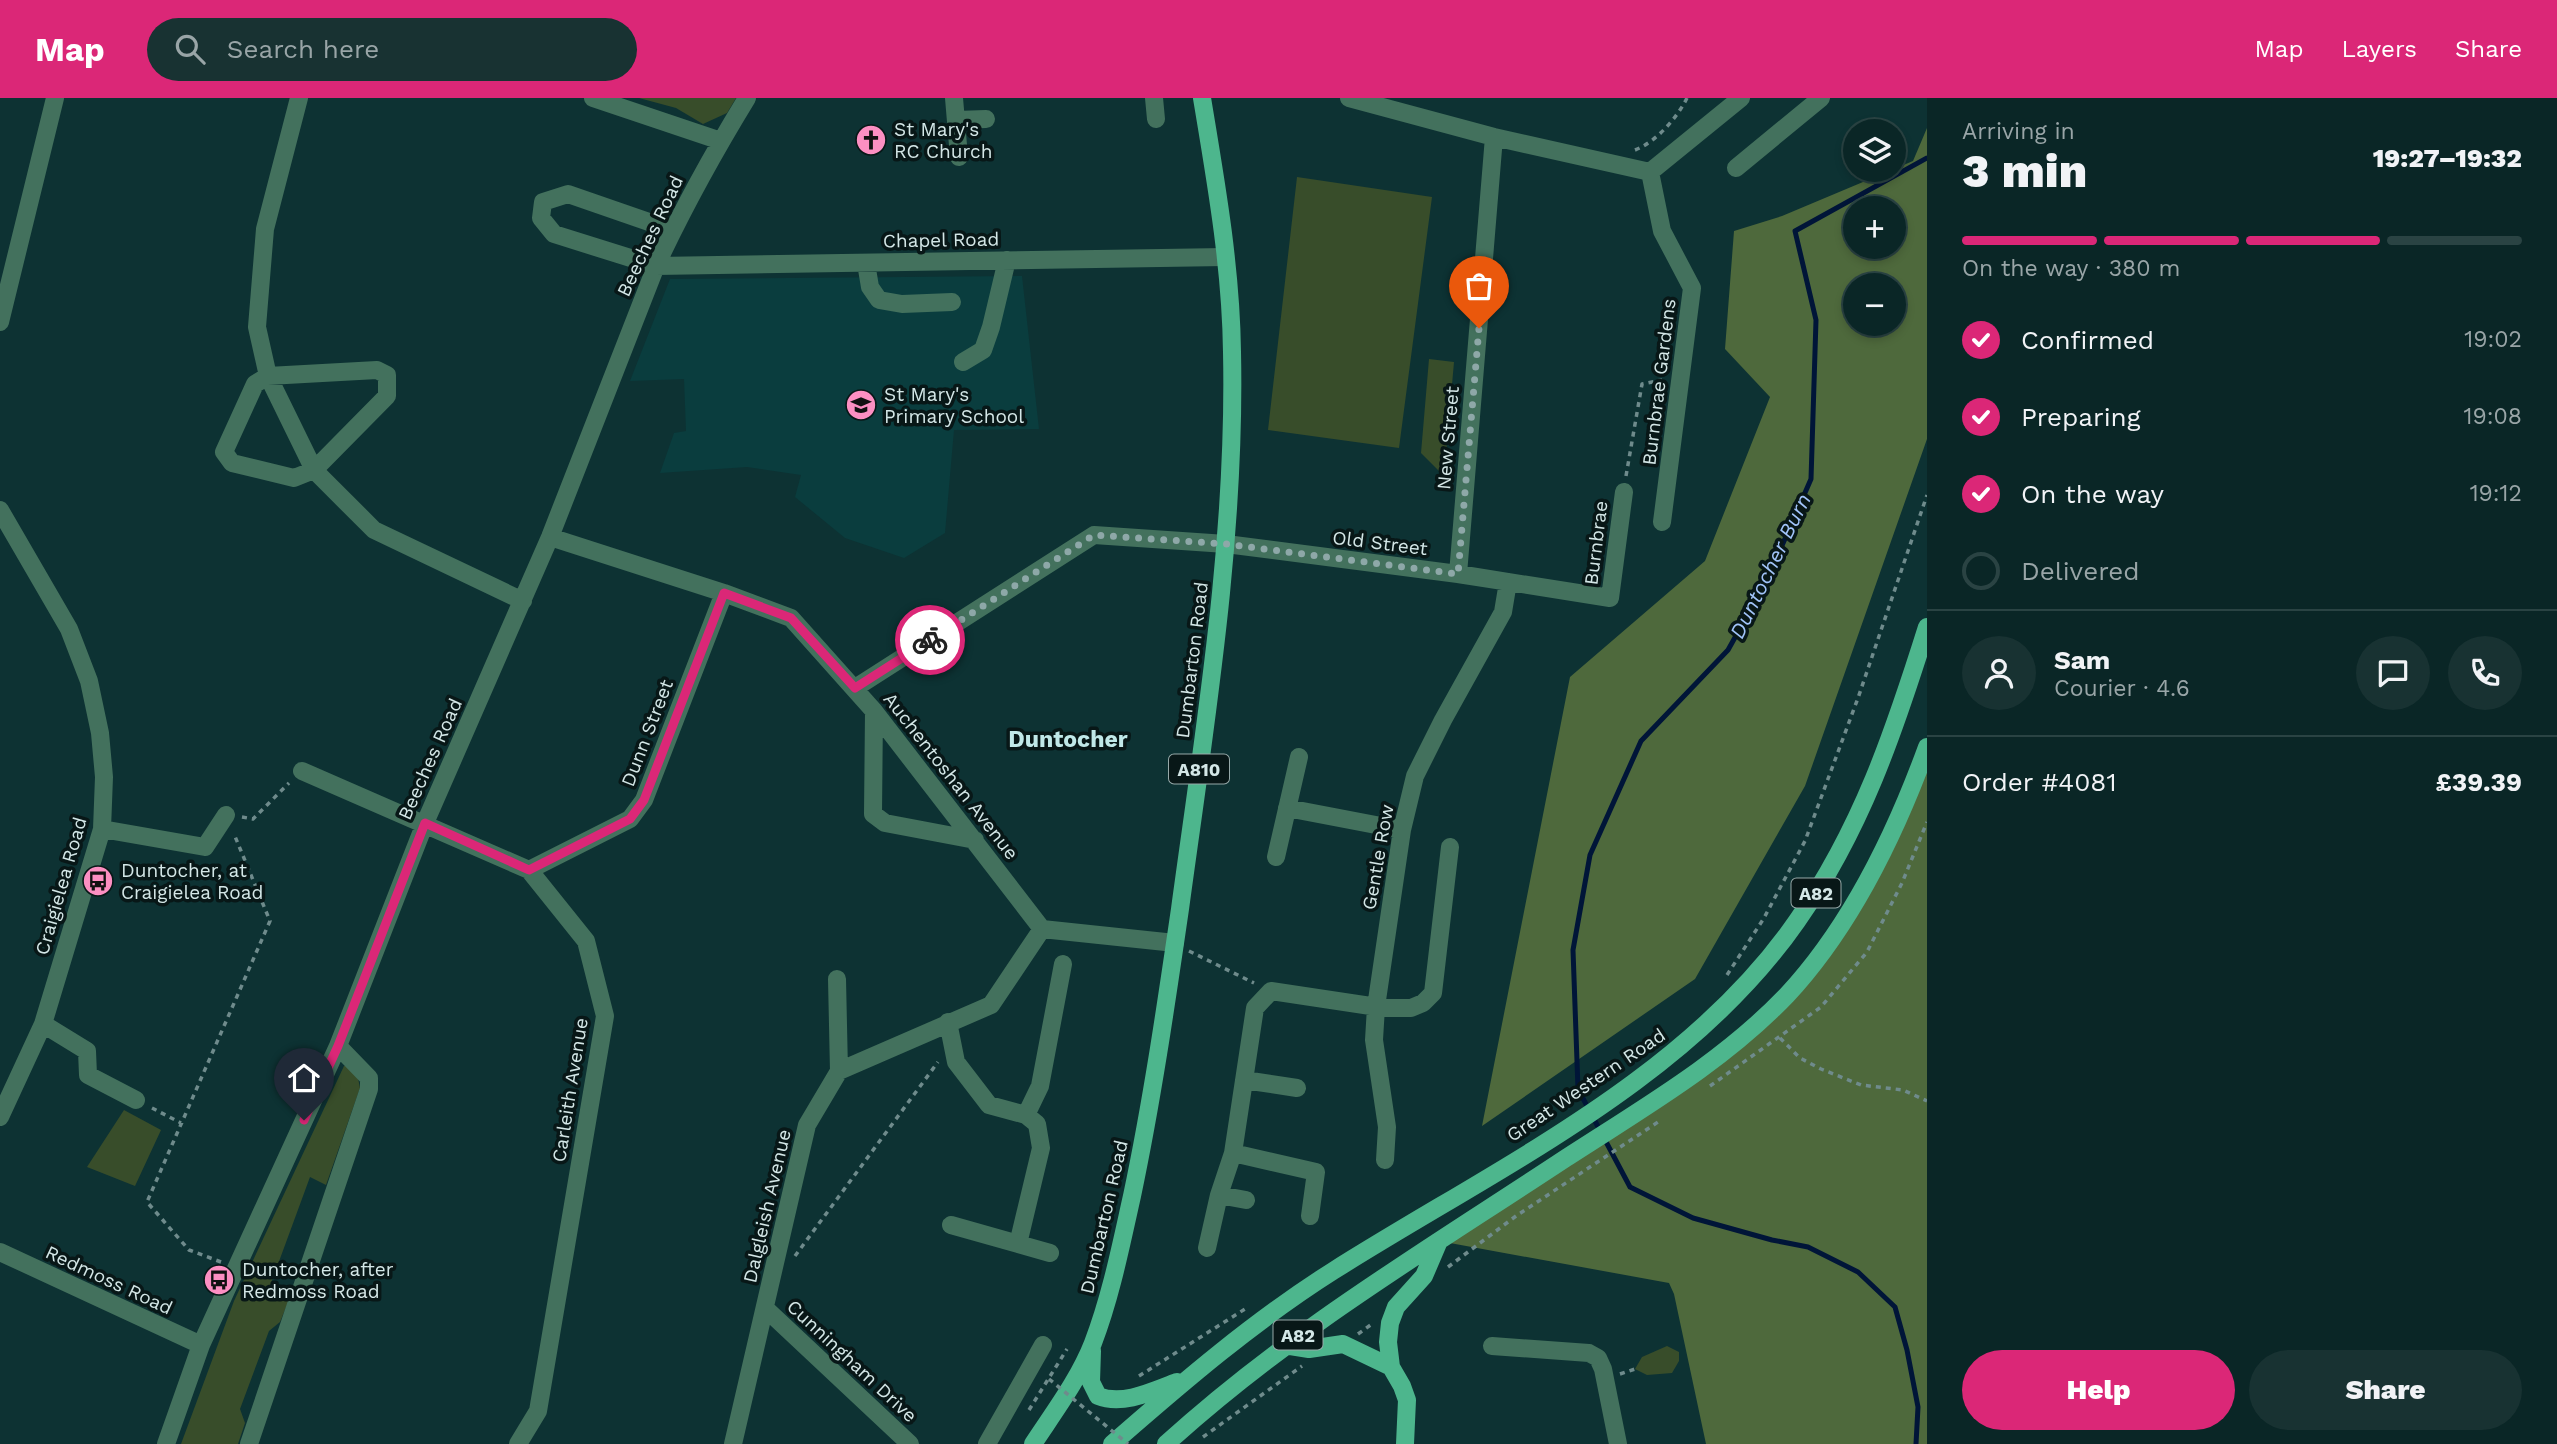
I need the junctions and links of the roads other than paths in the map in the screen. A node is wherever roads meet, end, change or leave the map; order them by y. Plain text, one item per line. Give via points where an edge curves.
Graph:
1 (55, 98) edge
2 (299, 98) edge
3 (593, 98) edge
4 (747, 98) edge
5 (954, 98) edge
6 (1154, 98) edge
7 (1202, 98) edge
8 (1349, 98) edge
9 (1741, 98) edge
10 (1821, 98) edge
11 (986, 119) dead end
12 (1156, 119) dead end
13 (956, 120) junction
14 (1494, 137) junction
15 (721, 141) junction
16 (959, 157) dead end
17 (1736, 168) dead end
18 (1650, 172) junction
19 (673, 230) junction
20 (1225, 257) junction
21 (1007, 260) junction
22 (866, 262) junction
23 (656, 266) junction
24 (952, 302) dead end
25 (0, 321) edge
26 (962, 362) dead end
27 (268, 376) junction
28 (314, 470) junction
29 (1623, 492) road end
30 (0, 510) edge
31 (1662, 522) dead end
32 (550, 537) junction
33 (1226, 544) junction
34 (1458, 574) junction
35 (1508, 582) junction
36 (724, 593) junction
37 (1610, 598) joint
38 (523, 601) junction
39 (1927, 627) edge
40 (855, 688) junction
41 (874, 710) junction
42 (1927, 747) edge
43 (1299, 757) dead end
44 (302, 771) road end
45 (1287, 808) junction
46 (226, 815) road end
47 (425, 823) junction
48 (102, 829) junction
49 (1402, 830) junction
50 (975, 840) junction
51 (1450, 847) dead end
52 (1276, 857) dead end
53 (529, 870) junction
54 (1042, 929) junction
55 (1175, 943) junction
56 (1063, 964) dead end
57 (837, 979) dead end
58 (1376, 1007) junction
59 (948, 1023) junction
60 (43, 1024) junction
61 (338, 1046) junction
62 (839, 1071) junction
63 (1244, 1080) junction
64 (1297, 1088) dead end
65 (136, 1100) road end
66 (1026, 1115) junction
67 (0, 1117) edge
68 (1233, 1153) junction
69 (1385, 1160) dead end
70 (1219, 1195) junction
71 (1246, 1200) dead end
72 (1310, 1216) dead end
73 (951, 1225) dead end
74 (1439, 1241) junction
75 (1018, 1244) junction
76 (1207, 1248) dead end
77 (0, 1252) edge
78 (1050, 1252) dead end
79 (766, 1309) junction
80 (1093, 1344) junction
81 (201, 1345) junction
82 (1043, 1345) dead end
83 (1284, 1345) junction
84 (1492, 1346) dead end
85 (1391, 1367) junction
86 (1191, 1376) junction
87 (166, 1444) edge
88 (249, 1444) edge
89 (518, 1444) edge
90 (733, 1444) edge
91 (910, 1444) edge
92 (987, 1444) edge
93 (1033, 1444) edge
94 (1112, 1444) edge
95 (1166, 1444) edge
96 (1405, 1444) edge
97 (1618, 1444) edge

1 - 25 street
2 - 27 street via 265,229 257,327
3 - 15 street
4 - 15 street, Beeches Road
5 - 13 street
6 - 12 street
7 - 20 main road, Dumbarton Road / A810
8 - 14 street
9 - 18 street
10 - 17 street
11 - 13 street
13 - 16 street
14 - 18 street
14 - 34 street, New Street
15 - 19 street, Beeches Road
18 - 31 street, Burnbrae Gardens via 1662,231 1692,288
19 - 23 street, Beeches Road
19 - 23 street, Chapel Road via 568,194 543,202 541,218 554,233
20 - 21 street, Chapel Road
20 - 33 main road, Dumbarton Road / A810 via 1233,351
21 - 22 street, Chapel Road
21 - 26 street via 983,350
22 - 23 street, Chapel Road
22 - 24 street via 870,286 879,300
23 - 32 street, Beeches Road
27 - 28 street
27 - 28 street via 255,384 224,452 232,463 294,478
27 - 28 street via 376,370 387,375 387,396
28 - 38 street via 374,530
29 - 37 street, Burnbrae
30 - 48 street, Craigielea Road via 69,629 89,681 103,766
32 - 36 street, Auchentoshan Avenue
32 - 38 street, Beeches Road
33 - 34 street, Old Street
33 - 40 street, Old Street via 1094,535
33 - 55 main road, Dumbarton Road / A810
34 - 35 street, Old Street
35 - 37 street, Old Street
35 - 49 street, Gentle Row via 1503,612 1415,776
36 - 40 street, Auchentoshan Avenue via 791,618
36 - 53 street, Dunn Street via 644,800 630,819
38 - 47 street, Beeches Road
39 - 86 main road, Great Western Road / A82 via 1894,732 1839,855 1768,960 1724,1007 1660,1064 1615,1096 1304,1290
40 - 41 street, Auchentoshan Avenue
41 - 50 street, Auchentoshan Avenue
41 - 50 street via 873,814 885,823
42 - 74 main road, A82 via 1886,846 1864,886 1814,962 1779,1002 1717,1058
43 - 45 street
44 - 47 street, Carleith Avenue
45 - 49 street
45 - 52 street
46 - 48 street via 205,846
47 - 53 street, Carleith Avenue
47 - 61 street, Beeches Road
48 - 60 street, Craigielea Road
49 - 58 street, Gentle Row
50 - 54 street, Auchentoshan Avenue
51 - 58 street via 1433,993 1411,1008
53 - 89 street, Carleith Avenue via 586,942 605,1016 538,1410
54 - 55 street
54 - 59 street via 991,1005
55 - 80 main road, Dumbarton Road / A810 via 1147,1127 1121,1247
56 - 66 street via 1040,1086
57 - 62 street
58 - 63 street via 1270,991 1255,1008
58 - 69 street, Gentle Row via 1374,1040 1387,1127
59 - 62 street
59 - 66 street via 956,1062 989,1105
60 - 65 street via 87,1051 88,1074
60 - 67 street, Craigielea Road
61 - 81 street, Beeches Road
61 - 88 street via 369,1077 369,1089
62 - 79 street, Dalgleish Avenue via 807,1125
63 - 64 street
63 - 68 street
66 - 75 street via 1037,1124 1041,1148
68 - 70 street
68 - 72 street via 1316,1172
70 - 71 street
70 - 76 street
73 - 75 street
74 - 83 main road, A82
74 - 85 main road via 1424,1276 1396,1307 1390,1322
75 - 78 street
77 - 81 street, Redmoss Road
79 - 90 street, Dalgleish Avenue
79 - 91 street, Cunningham Drive
80 - 86 main road via 1091,1382 1105,1399 1130,1398
80 - 93 main road
81 - 87 street, Beeches Road
82 - 92 street
83 - 85 main road via 1309,1349 1343,1344
83 - 95 main road, A82
84 - 97 street via 1589,1353 1598,1358
85 - 96 main road via 1406,1400
86 - 94 main road, Great Western Road / A82

